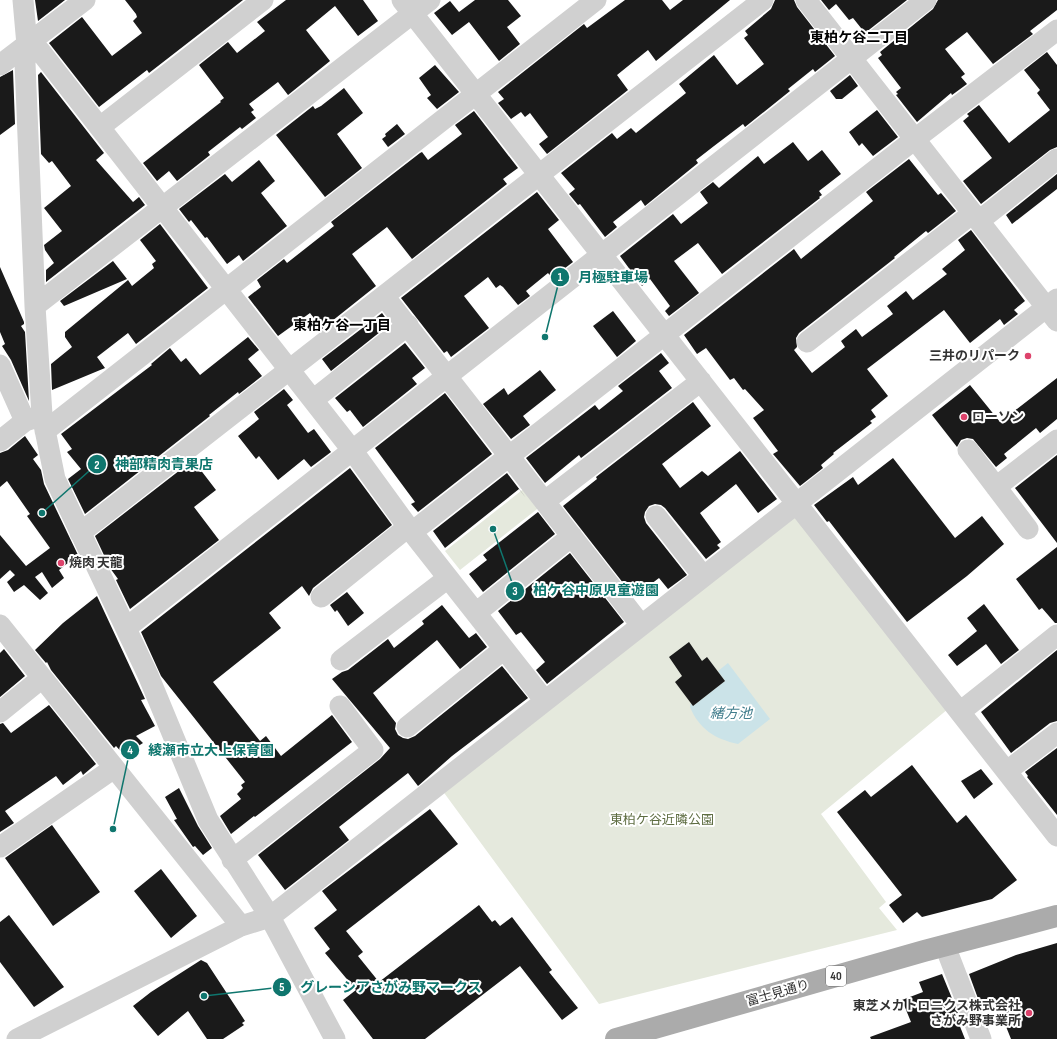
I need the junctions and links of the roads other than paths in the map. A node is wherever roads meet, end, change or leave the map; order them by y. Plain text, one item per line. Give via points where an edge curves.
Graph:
1 (23, 0) edge
2 (85, 0) edge
3 (263, 0) edge
4 (430, 0) edge
5 (596, 0) edge
6 (763, 0) edge
7 (806, 0) edge
8 (926, 0) edge
9 (407, 7) edge
10 (1057, 30) edge
11 (27, 45) junction
12 (852, 58) junction
13 (0, 65) edge
14 (476, 94) junction
15 (100, 127) junction
16 (915, 139) junction
17 (1057, 159) edge
18 (539, 175) junction
19 (163, 208) junction
20 (976, 217) junction
21 (602, 254) junction
22 (227, 289) junction
23 (384, 296) junction
24 (35, 306) junction
25 (1053, 309) edge
26 (408, 326) junction
27 (665, 336) junction
28 (807, 342) dead end
29 (0, 365) edge
30 (289, 370) junction
31 (447, 376) junction
32 (701, 381) junction
33 (313, 400) junction
34 (37, 422) junction
35 (1057, 440) edge
36 (0, 441) edge
37 (352, 450) junction
38 (968, 450) dead end
39 (510, 456) junction
40 (996, 487) junction
41 (545, 501) junction
42 (796, 502) junction
43 (656, 516) dead end
44 (1028, 529) dead end
45 (410, 530) junction
46 (80, 533) junction
47 (572, 536) junction
48 (703, 576) junction
49 (448, 578) junction
50 (321, 597) dead end
51 (476, 613) junction
52 (0, 624) edge
53 (641, 625) junction
54 (126, 628) junction
55 (1056, 639) edge
56 (504, 649) junction
57 (341, 660) dead end
58 (42, 678) junction
59 (546, 701) junction
60 (340, 706) dead end
61 (0, 712) edge
62 (960, 712) junction
63 (407, 727) dead end
64 (1057, 733) edge
65 (114, 768) junction
66 (1007, 771) junction
67 (1056, 833) edge
68 (0, 847) edge
69 (232, 860) junction
70 (1057, 916) edge
71 (270, 917) junction
72 (241, 926) junction
73 (945, 946) junction
74 (17, 1039) edge
75 (335, 1039) edge
76 (616, 1039) edge
77 (981, 1039) edge

1 - 11 street
2 - 11 street
3 - 15 street
4 - 9 street
5 - 14 street
6 - 18 street
7 - 12 street
8 - 12 street
9 - 14 street
9 - 19 street
10 - 16 street
11 - 13 street
11 - 15 street via 40,51
11 - 24 street via 25,63
12 - 16 street
12 - 21 street
14 - 18 street
14 - 22 street
15 - 19 street
16 - 20 street
16 - 27 street
17 - 20 street
18 - 21 street
18 - 23 street
19 - 22 street
19 - 24 street
20 - 25 street
20 - 28 street
21 - 27 street
21 - 31 street
22 - 30 street
22 - 34 street
23 - 26 street
23 - 30 street
24 - 34 street
25 - 42 street
26 - 31 street
26 - 33 street
27 - 32 street
27 - 39 street
29 - 34 street
30 - 33 street
30 - 46 street
31 - 37 street
31 - 39 street
32 - 41 street
32 - 42 street
33 - 37 street
34 - 36 street
34 - 46 street via 55,478
35 - 40 street
37 - 45 street
37 - 54 street
38 - 40 street
39 - 41 street
39 - 45 street
40 - 44 street
41 - 47 street
42 - 48 street
42 - 62 street
43 - 48 street
45 - 49 street
45 - 50 street
46 - 54 street
47 - 51 street
47 - 53 street
48 - 53 street
49 - 51 street
49 - 57 street
51 - 56 street
52 - 58 street
53 - 59 street
54 - 69 street via 208,820
55 - 62 street
56 - 59 street
56 - 63 street
58 - 61 street
58 - 65 street
59 - 71 street
60 - 69 street via 373,750
62 - 66 street
64 - 66 street
65 - 68 street
65 - 72 street
66 - 67 street
69 - 71 street
70 - 73 main road, 富士見通り / 40
71 - 72 street
71 - 75 street
72 - 74 street
73 - 76 main road, 富士見通り / 40
73 - 77 street

